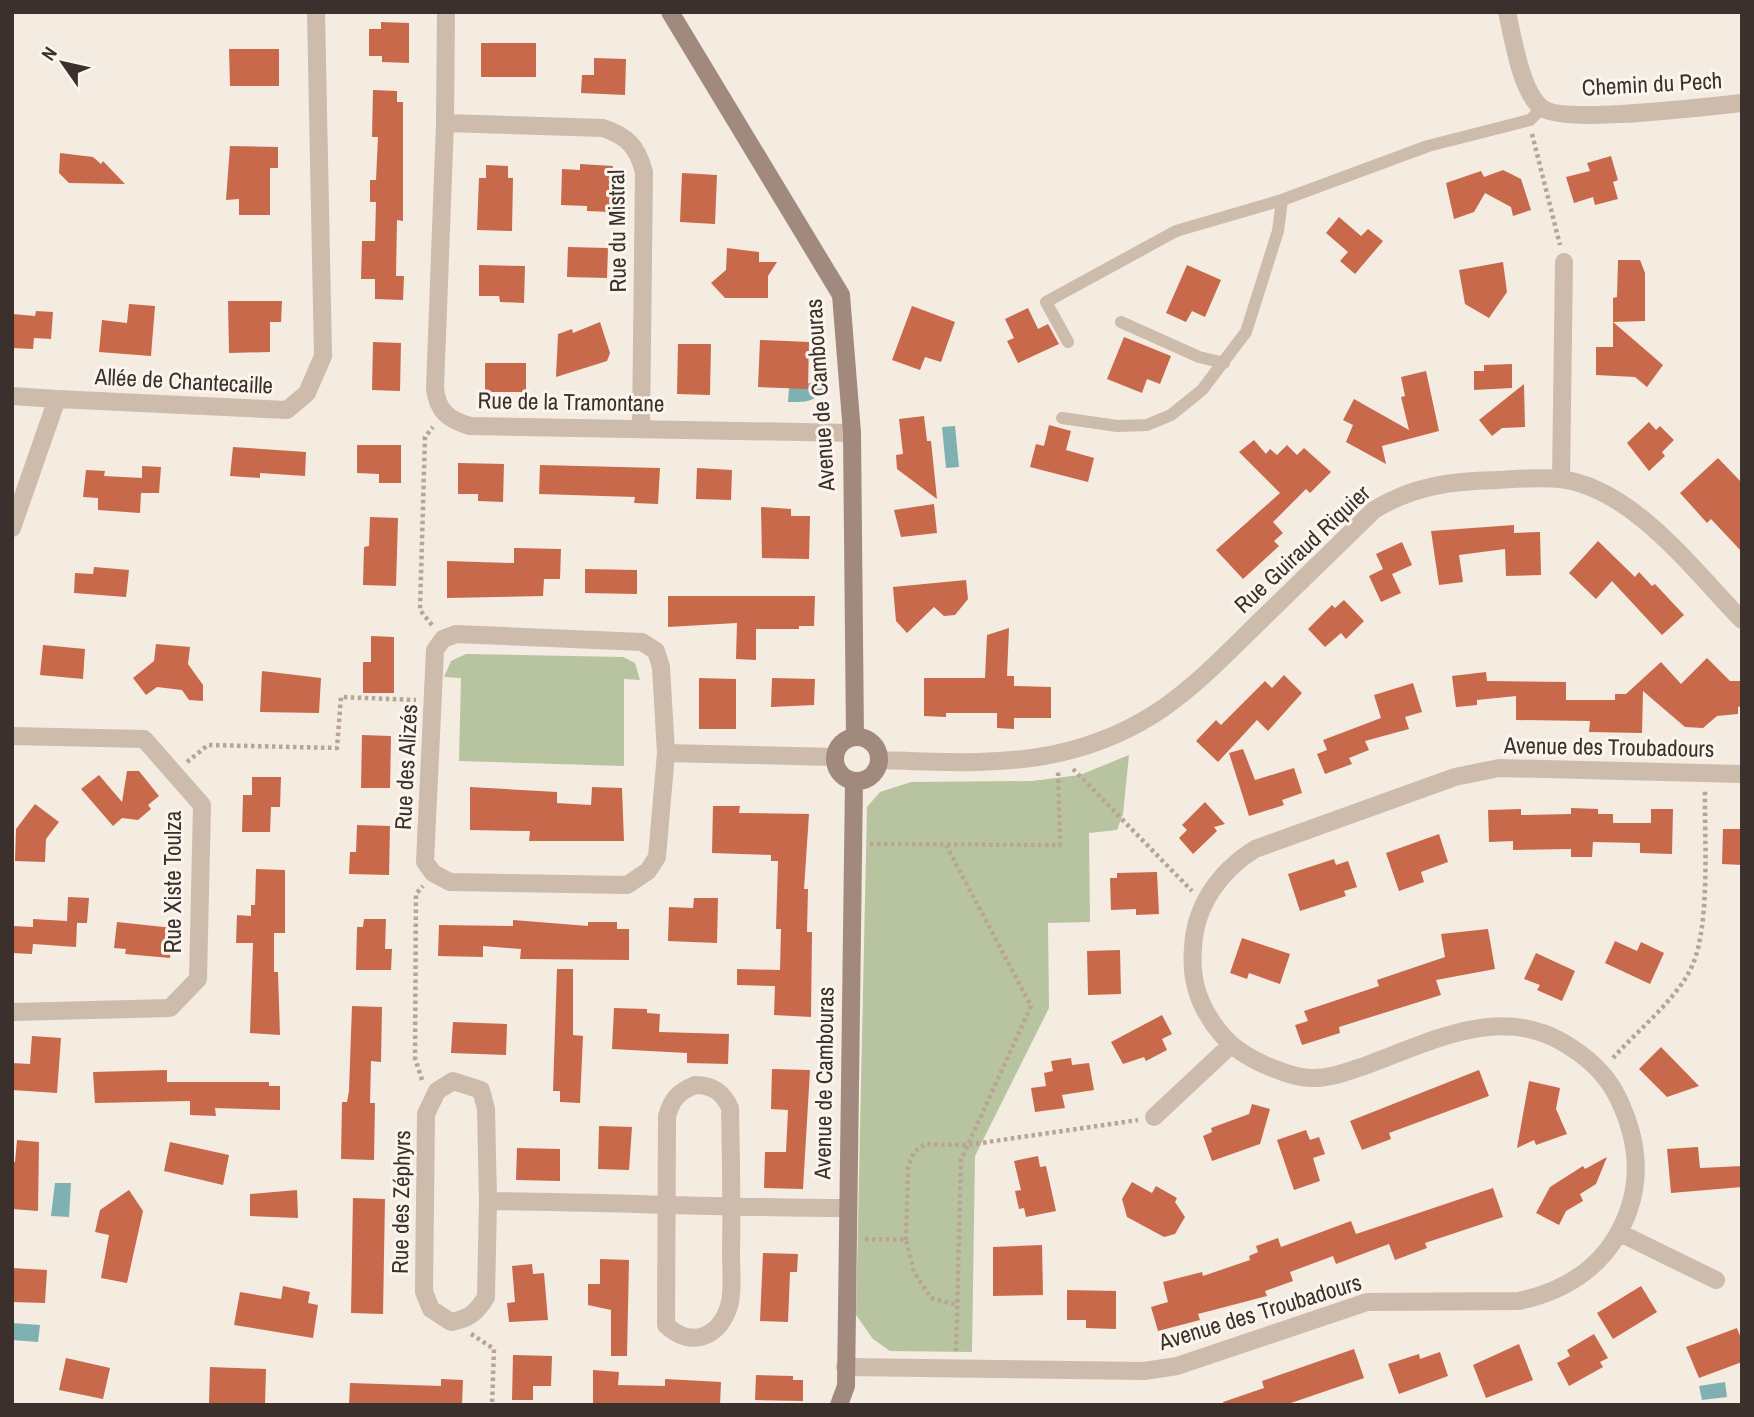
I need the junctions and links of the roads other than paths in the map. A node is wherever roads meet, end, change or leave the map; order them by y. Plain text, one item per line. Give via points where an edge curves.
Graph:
1 (316, 12) edge
2 (446, 12) edge
3 (670, 12) edge
4 (1507, 12) edge
5 (1742, 103) edge
6 (1542, 108) junction
7 (445, 122) junction
8 (1282, 200) junction
9 (1564, 262) road end
10 (1121, 322) dead end
11 (1068, 342) dead end
12 (1224, 363) junction
13 (12, 396) edge
14 (57, 399) junction
15 (1062, 418) dead end
16 (641, 428) junction
17 (852, 433) junction
18 (1560, 479) junction
19 (12, 528) edge
20 (1742, 620) edge
21 (12, 736) edge
22 (855, 737) junction
23 (666, 753) junction
24 (835, 757) junction
25 (879, 760) junction
26 (1742, 774) edge
27 (854, 781) junction
28 (12, 1012) edge
29 (1231, 1045) junction
30 (1154, 1117) road end
31 (488, 1201) junction
32 (669, 1202) junction
33 (848, 1208) junction
34 (732, 1209) junction
35 (1620, 1233) junction
36 (1716, 1280) dead end
37 (846, 1377) junction
38 (839, 1405) edge
39 (857, 1405) edge

1 - 14 street, Allée de Chantecaille via 323,356 307,393 287,410
2 - 7 street, Rue de la Tramontane
3 - 17 street, Avenue de Cambouras via 841,295
4 - 6 street via 1524,76
5 - 6 street, Chemin du Pech via 1614,114 1558,113
6 - 8 lane via 1530,120 1428,146
7 - 16 street, Rue du Mistral via 603,128 624,135 638,152 644,172
7 - 16 street, Rue de la Tramontane via 435,388 443,413 470,426
8 - 11 lane via 1176,231 1046,302
8 - 12 lane via 1278,231 1246,332
9 - 18 street
10 - 12 lane via 1199,357
12 - 15 lane via 1202,390 1171,415 1147,425
13 - 14 street, Allée de Chantecaille
14 - 19 street
16 - 17 street, Rue de la Tramontane
17 - 22 street, Avenue de Cambouras
18 - 20 street, Rue Guiraud Riquier via 1618,500
18 - 25 street, Rue Guiraud Riquier via 1451,481 1391,499 1374,510 1178,700 1140,725 1103,741 1018,760
21 - 28 street, Rue Xiste Toulza via 144,739 202,806 198,979 170,1008
22 - 24 street via 840,745
22 - 25 street via 874,745
23 - 23 street, Rue des Alizés via 661,667 656,651 642,642 469,633 443,639 435,650 425,862 433,873 450,882 627,885 648,871 657,857
23 - 24 street
24 - 27 street via 838,771
25 - 27 street via 869,778
26 - 29 street, Avenue des Troubadours via 1499,768 1455,777 1255,849 1235,862 1204,903 1196,924 1193,978 1201,1006
27 - 33 street, Avenue de Cambouras
29 - 30 street
29 - 35 street, Avenue des Troubadours via 1290,1075 1312,1078 1339,1074 1472,1027 1525,1027 1555,1038 1601,1071 1621,1104 1635,1149 1636,1177
31 - 31 street, Rue des Zéphyrs via 486,1109 481,1090 453,1081 437,1091 428,1105 425,1292 431,1309 451,1321 465,1319 486,1297
31 - 32 street
32 - 34 street
32 - 34 street via 667,1116 671,1101 680,1091 706,1085 724,1095 730,1108
32 - 34 street via 666,1325 677,1335 692,1339 716,1329 730,1303
33 - 34 street
33 - 37 street, Avenue de Cambouras
35 - 36 street
35 - 37 street, Avenue des Troubadours via 1584,1274 1543,1296 1520,1301 1367,1302 1177,1366 1144,1371 956,1371
37 - 38 street
37 - 39 street

